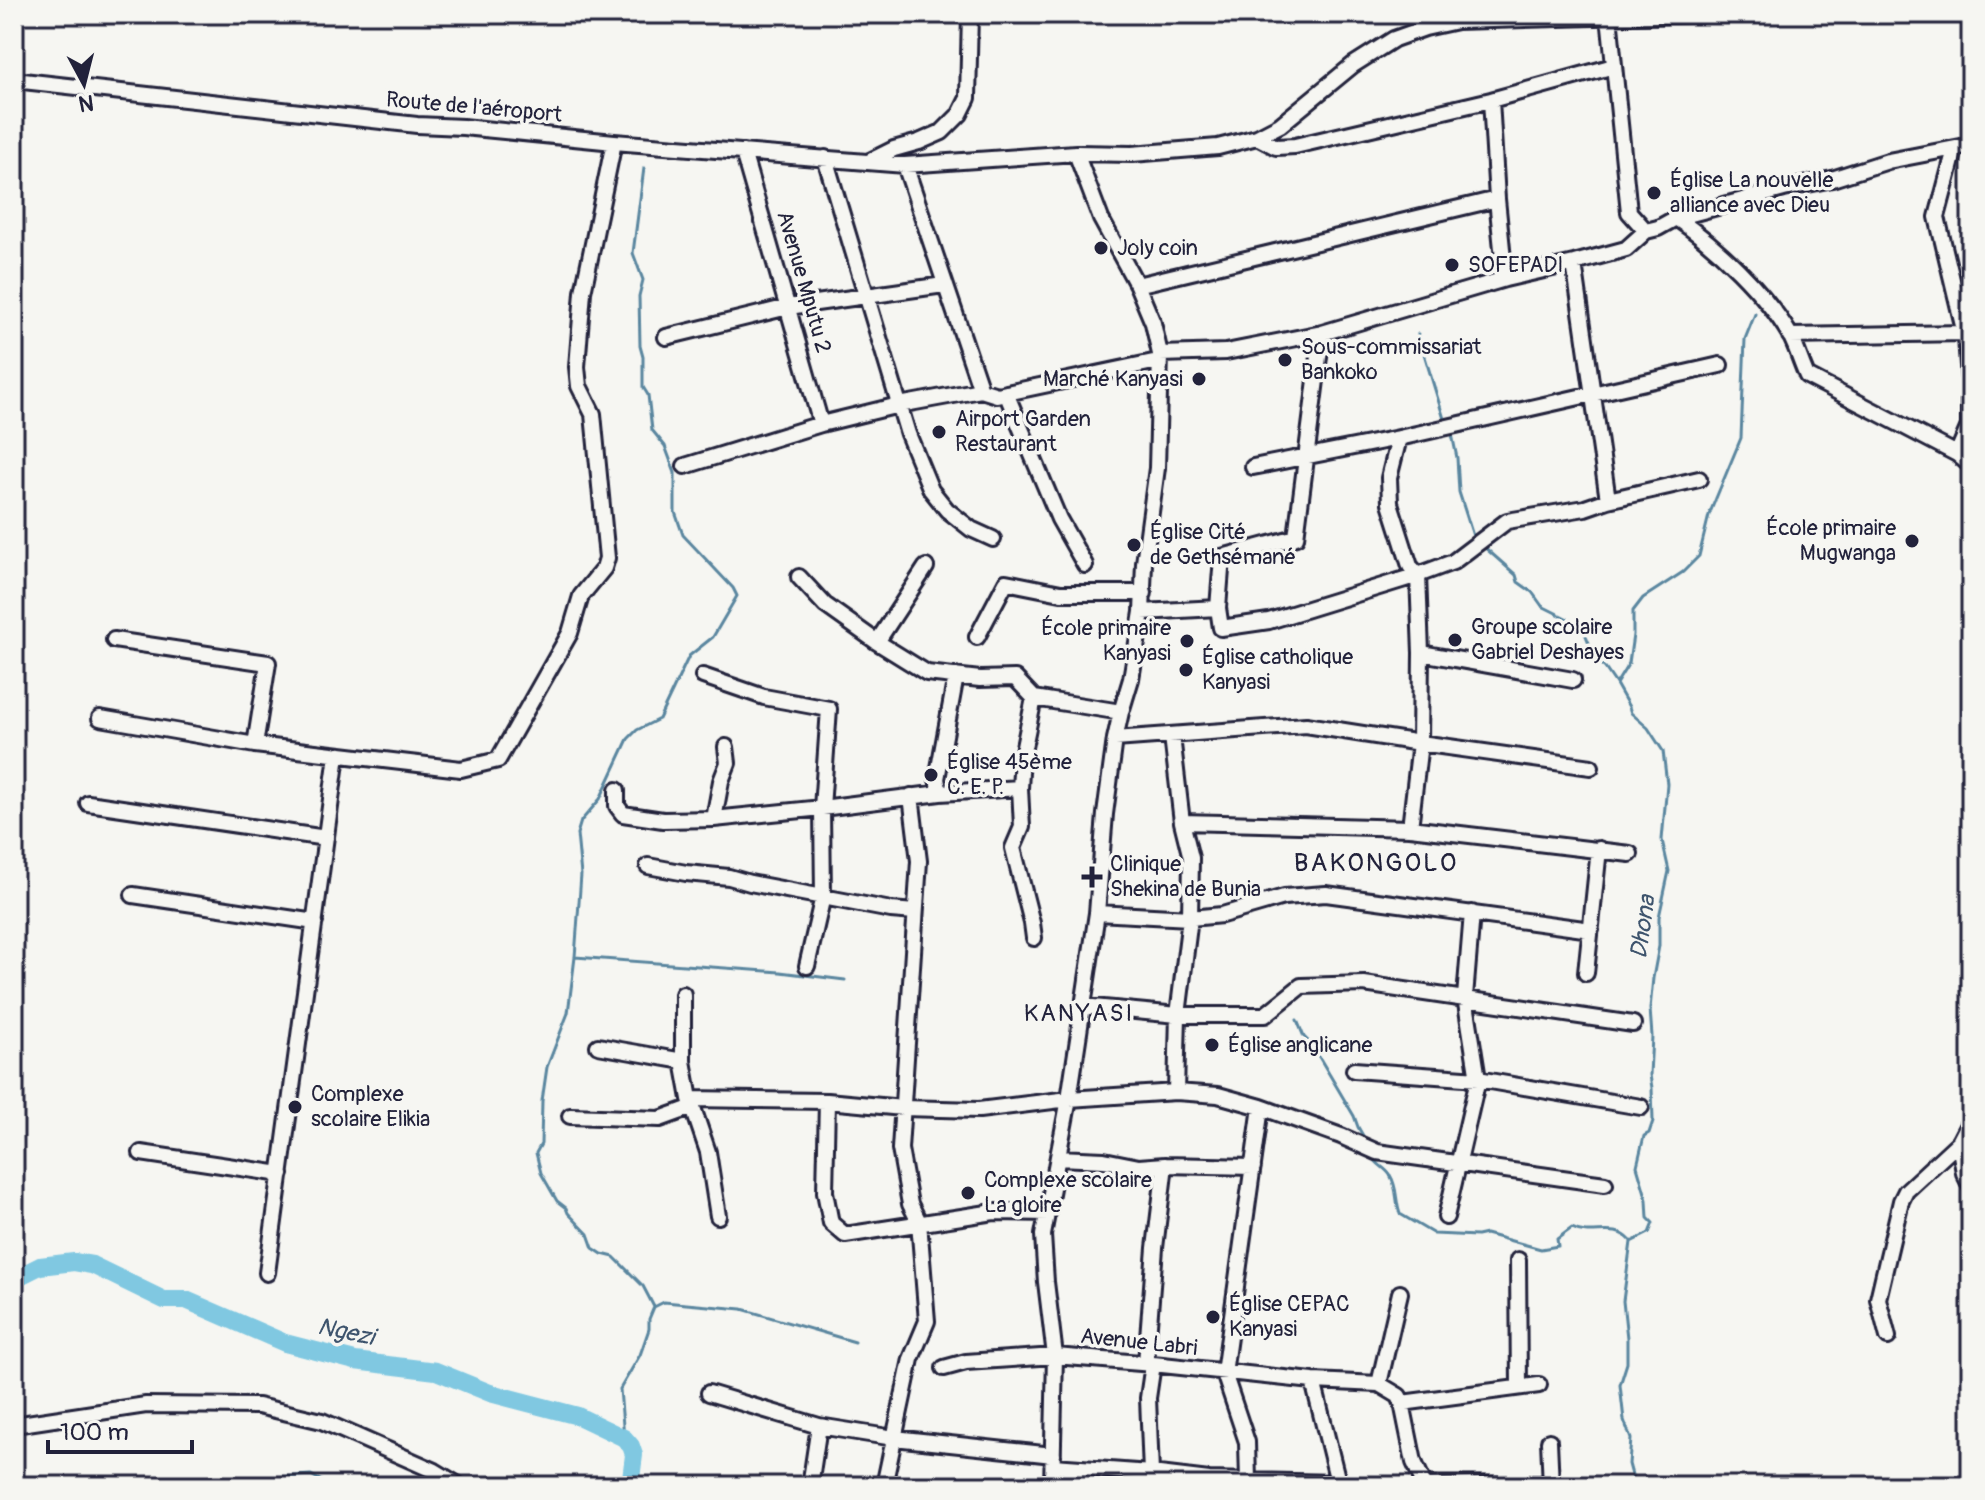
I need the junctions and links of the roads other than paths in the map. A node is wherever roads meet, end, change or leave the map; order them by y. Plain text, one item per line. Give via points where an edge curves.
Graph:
1 (970, 14) edge
2 (1703, 14) edge
3 (1609, 16) edge
4 (1614, 66) junction
5 (14, 80) edge
6 (1491, 100) junction
7 (1257, 137) junction
8 (614, 142) junction
9 (1971, 145) edge
10 (1955, 149) junction
11 (743, 152) junction
12 (1076, 153) junction
13 (825, 158) junction
14 (870, 162) junction
15 (905, 165) junction
16 (1497, 199) junction
17 (1676, 218) junction
18 (1646, 231) junction
19 (1574, 263) junction
20 (1505, 279) junction
21 (944, 285) junction
22 (1137, 285) junction
23 (866, 295) junction
24 (788, 307) junction
25 (1322, 333) junction
26 (1965, 333) junction
27 (1790, 336) junction
28 (666, 337) dead end
29 (1159, 358) junction
30 (1720, 365) dead end
31 (981, 390) junction
32 (1006, 393) junction
33 (1592, 393) junction
34 (899, 405) junction
35 (821, 424) junction
36 (1399, 438) junction
37 (1957, 454) junction
38 (1306, 455) junction
39 (685, 466) dead end
40 (1971, 466) edge
41 (1253, 467) dead end
42 (1699, 479) dead end
43 (1608, 500) junction
44 (993, 539) dead end
45 (1085, 565) dead end
46 (926, 567) dead end
47 (1418, 575) junction
48 (799, 577) dead end
49 (1144, 593) junction
50 (1218, 608) junction
51 (1142, 612) junction
52 (977, 637) dead end
53 (114, 640) dead end
54 (877, 642) junction
55 (1421, 653) junction
56 (703, 676) dead end
57 (956, 676) junction
58 (1573, 680) dead end
59 (1034, 698) junction
60 (1121, 712) junction
61 (100, 718) dead end
62 (1172, 736) junction
63 (1115, 739) junction
64 (1420, 743) junction
65 (255, 745) junction
66 (726, 747) dead end
67 (337, 755) junction
68 (1591, 767) dead end
69 (1020, 788) junction
70 (617, 790) dead end
71 (940, 793) junction
72 (911, 796) junction
73 (88, 803) dead end
74 (822, 808) junction
75 (714, 819) junction
76 (1182, 822) junction
77 (1410, 828) junction
78 (326, 838) junction
79 (1599, 849) junction
80 (1630, 854) dead end
81 (648, 866) dead end
82 (133, 895) dead end
83 (823, 896) junction
84 (915, 912) junction
85 (1097, 913) junction
86 (1472, 913) junction
87 (1190, 918) junction
88 (315, 922) junction
89 (1591, 930) junction
90 (1034, 938) dead end
91 (807, 966) dead end
92 (1586, 973) dead end
93 (683, 994) dead end
94 (1465, 997) junction
95 (1082, 1006) junction
96 (1178, 1015) junction
97 (1633, 1024) dead end
98 (598, 1046) dead end
99 (683, 1061) junction
100 (1354, 1070) dead end
101 (1478, 1079) junction
102 (1176, 1092) junction
103 (1069, 1099) junction
104 (827, 1101) junction
105 (692, 1103) junction
106 (1261, 1107) junction
107 (1641, 1107) dead end
108 (903, 1108) junction
109 (570, 1116) dead end
110 (1971, 1119) edge
111 (1959, 1142) junction
112 (141, 1153) dead end
113 (1058, 1158) junction
114 (1458, 1163) junction
115 (1165, 1165) junction
116 (1253, 1167) junction
117 (281, 1174) junction
118 (1605, 1184) dead end
119 (1971, 1187) edge
120 (1048, 1213) junction
121 (718, 1216) dead end
122 (1446, 1217) dead end
123 (919, 1222) junction
124 (1518, 1260) dead end
125 (267, 1273) dead end
126 (1400, 1293) dead end
127 (1888, 1337) dead end
128 (1055, 1356) junction
129 (1150, 1364) junction
130 (944, 1368) dead end
131 (1224, 1373) junction
132 (1313, 1381) junction
133 (1379, 1384) junction
134 (1539, 1385) dead end
135 (1519, 1387) junction
136 (709, 1393) dead end
137 (1402, 1403) junction
138 (14, 1425) edge
139 (819, 1426) junction
140 (894, 1438) junction
141 (1549, 1441) dead end
142 (1053, 1460) junction
143 (1150, 1480) edge
144 (1248, 1481) junction
145 (1339, 1484) edge
146 (1551, 1485) edge
147 (460, 1486) edge
148 (810, 1486) edge
149 (884, 1486) edge
150 (1052, 1486) edge
151 (1425, 1486) edge

1 - 14 street via 968,98 960,114 942,132
2 - 3 street
3 - 4 street
3 - 7 street via 1457,21 1425,28 1394,39 1353,65 1280,125
4 - 6 street
4 - 18 street via 1629,212
5 - 8 street, Route de l'aéroport via 362,120
6 - 7 street via 1295,146 1276,147
6 - 16 street
7 - 12 street, Route de l'aéroport via 1218,147
8 - 11 street, Route de l'aéroport
8 - 67 street via 583,292 577,367 579,386 593,414 604,568 581,596 570,633 498,760 461,769
9 - 10 street
10 - 17 street via 1888,161
10 - 26 street via 1937,217
11 - 13 street, Route de l'aéroport
11 - 24 street, Avenue Mputu 2
12 - 15 street, Route de l'aéroport
12 - 22 street via 1101,219
13 - 14 street, Route de l'aéroport
13 - 23 street
14 - 15 street, Route de l'aéroport
15 - 21 street
16 - 20 street
16 - 22 street
17 - 18 street
17 - 27 street via 1763,295
18 - 19 street via 1626,249
19 - 20 street
19 - 33 street
20 - 25 street
21 - 23 street
21 - 31 street
22 - 29 street via 1153,323
23 - 24 street
23 - 34 street
24 - 28 street
24 - 35 street, Avenue Mputu 2
25 - 29 street via 1226,352
25 - 38 street
26 - 27 street
26 - 37 street via 1969,426
27 - 37 street via 1807,376
29 - 32 street
29 - 49 street via 1157,468
30 - 33 street
31 - 32 street
31 - 34 street
32 - 45 street via 1059,519
33 - 36 street
33 - 43 street
34 - 35 street
34 - 44 street via 931,490 971,529
35 - 39 street
36 - 38 street
36 - 47 street via 1389,478 1390,503 1410,566
37 - 40 street
38 - 41 street
38 - 50 street via 1296,537 1222,557
42 - 43 street
43 - 47 street via 1507,521 1453,562
46 - 54 street
47 - 50 street via 1269,621 1221,628
47 - 55 street
48 - 54 street via 825,605
49 - 51 street
49 - 52 street via 1061,593 1006,582
50 - 51 street
51 - 60 street
53 - 65 street via 268,663
54 - 57 street via 927,673
55 - 58 street
55 - 64 street
56 - 74 street via 764,697 829,709
57 - 59 street via 1015,678
57 - 71 street via 937,779
59 - 60 street
59 - 69 street
60 - 63 street
61 - 65 street
62 - 63 street
62 - 64 street via 1306,725
62 - 76 street
63 - 85 street
64 - 68 street
64 - 77 street
65 - 67 street
66 - 75 street via 728,763
67 - 78 street
69 - 71 street
69 - 90 street via 1022,827 1013,848
70 - 75 street via 623,814
71 - 72 street
72 - 74 street
72 - 84 street via 919,861
73 - 78 street
74 - 75 street
74 - 83 street
76 - 77 street
76 - 87 street via 1191,858
77 - 79 street
78 - 88 street
79 - 80 street
79 - 89 street
81 - 83 street
82 - 88 street
83 - 84 street
83 - 91 street
84 - 108 street
85 - 87 street
85 - 95 street
86 - 87 street via 1326,894 1284,897 1222,915
86 - 89 street
86 - 94 street
87 - 96 street
88 - 117 street
89 - 92 street
93 - 99 street
94 - 96 street via 1364,984 1301,986 1265,1015
94 - 97 street
94 - 101 street
95 - 96 street
95 - 103 street
96 - 102 street
98 - 99 street
99 - 105 street
100 - 101 street
101 - 107 street
101 - 114 street
102 - 103 street
102 - 106 street via 1218,1095
103 - 108 street via 979,1110
103 - 113 street
104 - 105 street
104 - 108 street
104 - 123 street via 825,1192 831,1223 845,1235
105 - 109 street via 660,1119
105 - 121 street via 708,1152
106 - 114 street via 1377,1152
106 - 116 street
108 - 123 street via 900,1149 910,1204
110 - 111 street
111 - 119 street
111 - 127 street via 1901,1201 1878,1299
112 - 117 street
113 - 115 street
113 - 120 street
114 - 118 street
114 - 122 street
115 - 116 street
115 - 129 street
116 - 131 street
117 - 125 street
120 - 123 street via 994,1212
120 - 128 street via 1043,1235
123 - 140 street via 927,1321 911,1359
124 - 135 street
126 - 133 street
128 - 129 street, Avenue Labri
128 - 130 street, Avenue Labri
128 - 142 street
129 - 131 street, Avenue Labri
129 - 143 street
131 - 132 street, Avenue Labri
131 - 144 street via 1247,1442
132 - 133 street, Avenue Labri
132 - 145 street
133 - 137 street
134 - 135 street
135 - 137 street
136 - 139 street
137 - 151 street via 1414,1462
138 - 147 street via 146,1405 258,1406 322,1421
139 - 140 street
139 - 148 street
140 - 142 street
140 - 149 street
141 - 146 street
142 - 143 street
142 - 150 street
143 - 144 street
144 - 145 street
146 - 151 street

